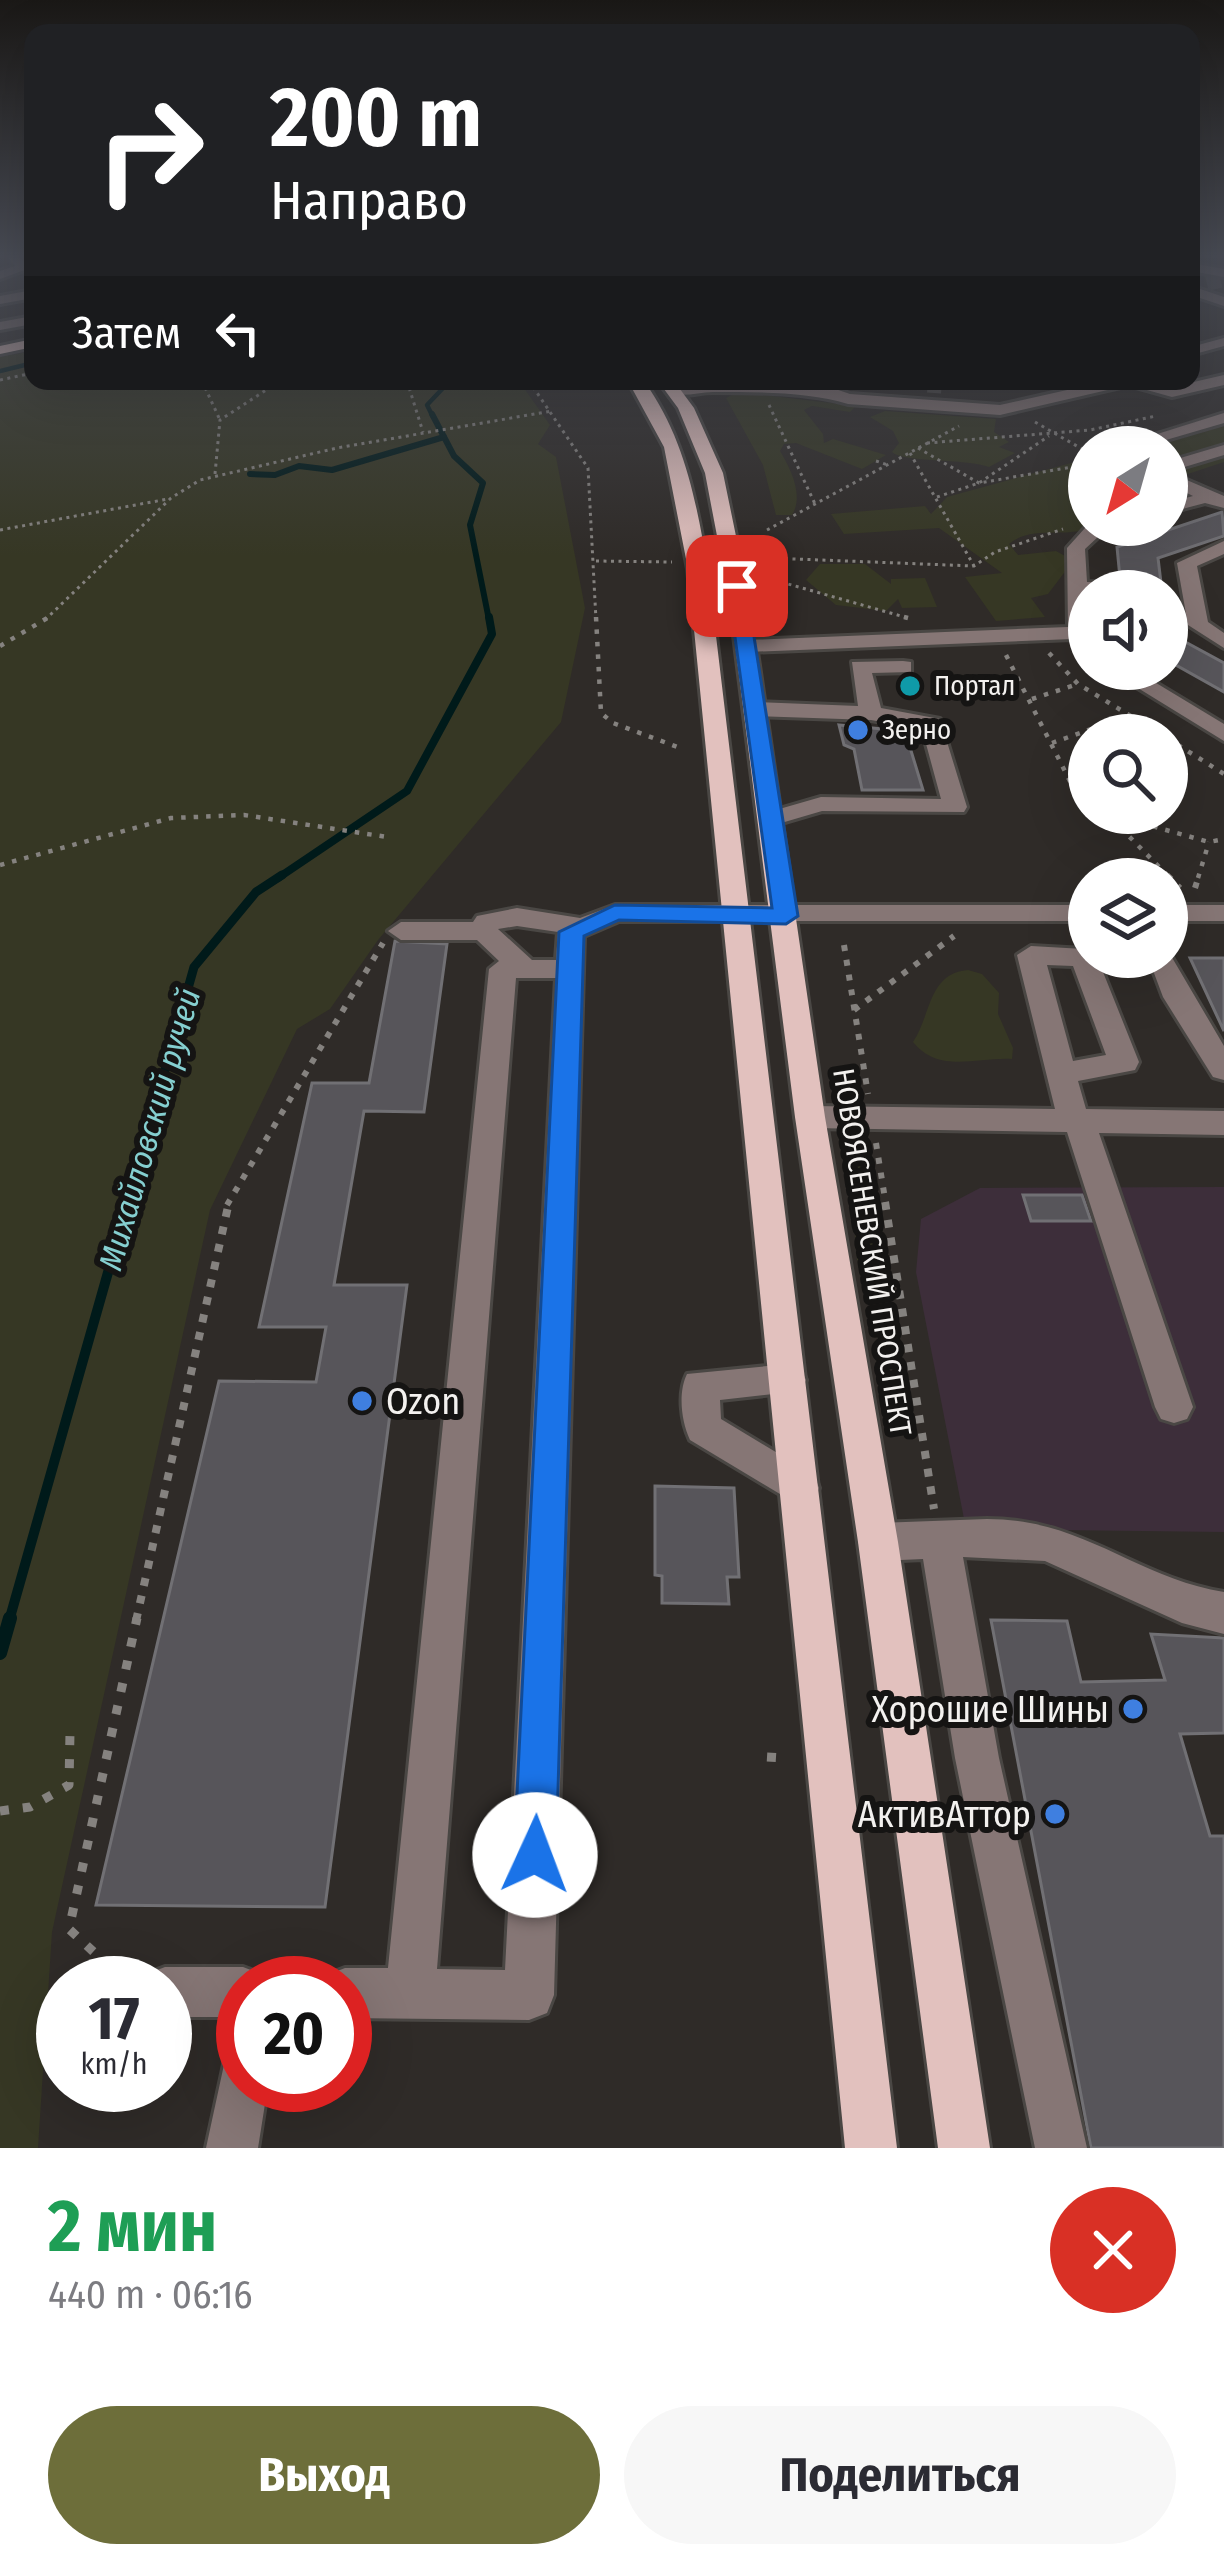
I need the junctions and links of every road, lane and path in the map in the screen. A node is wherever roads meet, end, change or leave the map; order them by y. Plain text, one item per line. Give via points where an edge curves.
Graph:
1 (206, 390) edge
2 (266, 390) edge
3 (410, 390) edge
4 (536, 390) edge
5 (645, 390) edge
6 (670, 390) edge
7 (748, 390) edge
8 (819, 390) edge
9 (1094, 390) edge
10 (836, 397) junction
11 (769, 405) dead end
12 (990, 410) junction
13 (1016, 410) junction
14 (552, 412) junction
15 (1160, 416) dead end
16 (1224, 418) edge
17 (220, 420) junction
18 (1188, 428) edge
19 (423, 432) junction
20 (1052, 434) junction
21 (1068, 442) edge
22 (927, 443) junction
23 (918, 448) junction
24 (1224, 450) edge
25 (910, 453) junction
26 (876, 461) dead end
27 (1188, 461) edge
28 (888, 465) junction
29 (1068, 468) edge
30 (215, 474) junction
31 (980, 483) junction
32 (1188, 486) edge
33 (937, 497) junction
34 (171, 498) junction
35 (1188, 502) edge
36 (1223, 502) edge
37 (815, 504) junction
38 (0, 530) edge
39 (767, 530) dead end
40 (1068, 530) edge
41 (1224, 548) edge
42 (770, 558) dead end
43 (596, 561) junction
44 (673, 562) dead end
45 (974, 566) junction
46 (774, 580) dead end
47 (1188, 595) edge
48 (1193, 596) junction
49 (740, 604) junction
50 (702, 605) junction
51 (926, 623) dead end
52 (1036, 636) junction
53 (997, 639) junction
54 (1068, 639) edge
55 (1224, 642) edge
56 (0, 646) edge
57 (747, 646) junction
58 (903, 667) dead end
59 (1068, 673) edge
60 (1068, 687) edge
61 (1088, 690) edge
62 (1152, 690) edge
63 (1032, 699) junction
64 (755, 709) junction
65 (872, 713) junction
66 (1127, 714) edge
67 (1224, 734) edge
68 (1068, 737) edge
69 (1052, 743) junction
70 (683, 749) dead end
71 (1188, 752) edge
72 (1224, 774) edge
73 (1068, 776) edge
74 (771, 819) junction
75 (1122, 834) edge
76 (1179, 834) edge
77 (387, 837) dead end
78 (1224, 839) edge
79 (1209, 842) junction
80 (1141, 858) edge
81 (0, 866) edge
82 (1195, 888) dead end
83 (1188, 904) edge
84 (1224, 913) edge
85 (1068, 914) edge
86 (740, 916) junction
87 (786, 916) junction
88 (579, 926) junction
89 (401, 931) joint
90 (484, 932) junction
91 (956, 934) dead end
92 (844, 945) dead end
93 (524, 969) junction
94 (570, 969) junction
95 (1170, 978) edge
96 (854, 1010) junction
97 (1224, 1069) edge
98 (1061, 1074) dead end
99 (810, 1117) junction
100 (872, 1118) junction
101 (1076, 1120) junction
102 (1224, 1123) edge
103 (788, 1379) junction
104 (1174, 1407) dead end
105 (800, 1488) junction
106 (878, 1542) junction
107 (940, 1542) junction
108 (1224, 1613) edge
109 (70, 1732) dead end
110 (767, 1757) dead end
111 (784, 1758) dead end
112 (0, 1811) edge
113 (99, 1956) edge
114 (372, 1993) edge
115 (410, 1993) junction
116 (238, 2112) edge
117 (232, 2148) edge
118 (871, 2148) edge
119 (964, 2148) edge
120 (1061, 2148) edge

1 - 17 path
2 - 17 path
3 - 19 path
4 - 14 path
5 - 50 main road via 682,472
6 - 49 main road, НОВОЯСЕНЕВСКИЙ ПРОСПЕКТ via 715,473
7 - 10 street
8 - 10 street
9 - 13 street
10 - 12 street via 933,399
11 - 37 path
12 - 13 street
12 - 22 path
13 - 20 path
14 - 19 path
14 - 43 path via 588,468
15 - 20 path
16 - 18 street
17 - 30 path
19 - 30 path
20 - 21 path
20 - 22 path
20 - 31 path
22 - 23 path
23 - 25 path
23 - 31 path
24 - 27 street
25 - 28 path
25 - 33 path
26 - 28 path
28 - 37 path
29 - 31 path
30 - 34 path
31 - 33 path
32 - 36 street
33 - 45 path
34 - 38 path
34 - 56 path via 39,626
35 - 36 street
37 - 39 path
40 - 45 path
41 - 48 street via 1187,563
42 - 45 path
43 - 44 path
43 - 70 path via 601,713
46 - 51 path
47 - 48 street
48 - 55 street via 1198,625
49 - 50 street via 717,598
49 - 57 main road, НОВОЯСЕНЕВСКИЙ ПРОСПЕКТ
50 - 86 main road
52 - 53 street
52 - 54 street
52 - 59 path
53 - 57 street
53 - 63 path
57 - 64 main road, НОВОЯСЕНЕВСКИЙ ПРОСПЕКТ
58 - 65 street via 860,667
60 - 63 path
61 - 66 path
62 - 67 street
63 - 69 path
64 - 65 street
64 - 74 main road, НОВОЯСЕНЕВСКИЙ ПРОСПЕКТ
65 - 74 street via 932,724 955,808 821,804
68 - 69 path
69 - 73 path
71 - 72 path
74 - 87 main road, НОВОЯСЕНЕВСКИЙ ПРОСПЕКТ
75 - 80 path
76 - 79 path
77 - 81 path via 244,815 171,818
78 - 79 path
79 - 82 path
83 - 84 street
85 - 87 street
86 - 87 street
86 - 88 street via 615,913
86 - 103 main road
87 - 99 main road, НОВОЯСЕНЕВСКИЙ ПРОСПЕКТ
88 - 90 street via 517,917 486,922
88 - 94 street
89 - 90 street
89 - 113 path via 384,941 226,1207 69,1928
90 - 93 street
91 - 96 path
92 - 96 path
93 - 94 street
93 - 115 street via 503,969
94 - 115 street via 529,1995
95 - 97 street
96 - 100 path
98 - 101 street
99 - 100 street
99 - 106 main road, НОВОЯСЕНЕВСКИЙ ПРОСПЕКТ
100 - 101 street
100 - 107 path
101 - 102 street
101 - 104 street
103 - 105 main road
103 - 105 street via 700,1385 703,1428
105 - 118 main road
106 - 107 street
106 - 119 main road, НОВОЯСЕНЕВСКИЙ ПРОСПЕКТ
107 - 108 street via 1042,1541 1134,1575 1197,1611
107 - 120 street via 977,1758
109 - 112 path via 69,1785 30,1807
110 - 111 path
114 - 115 street
116 - 117 street

